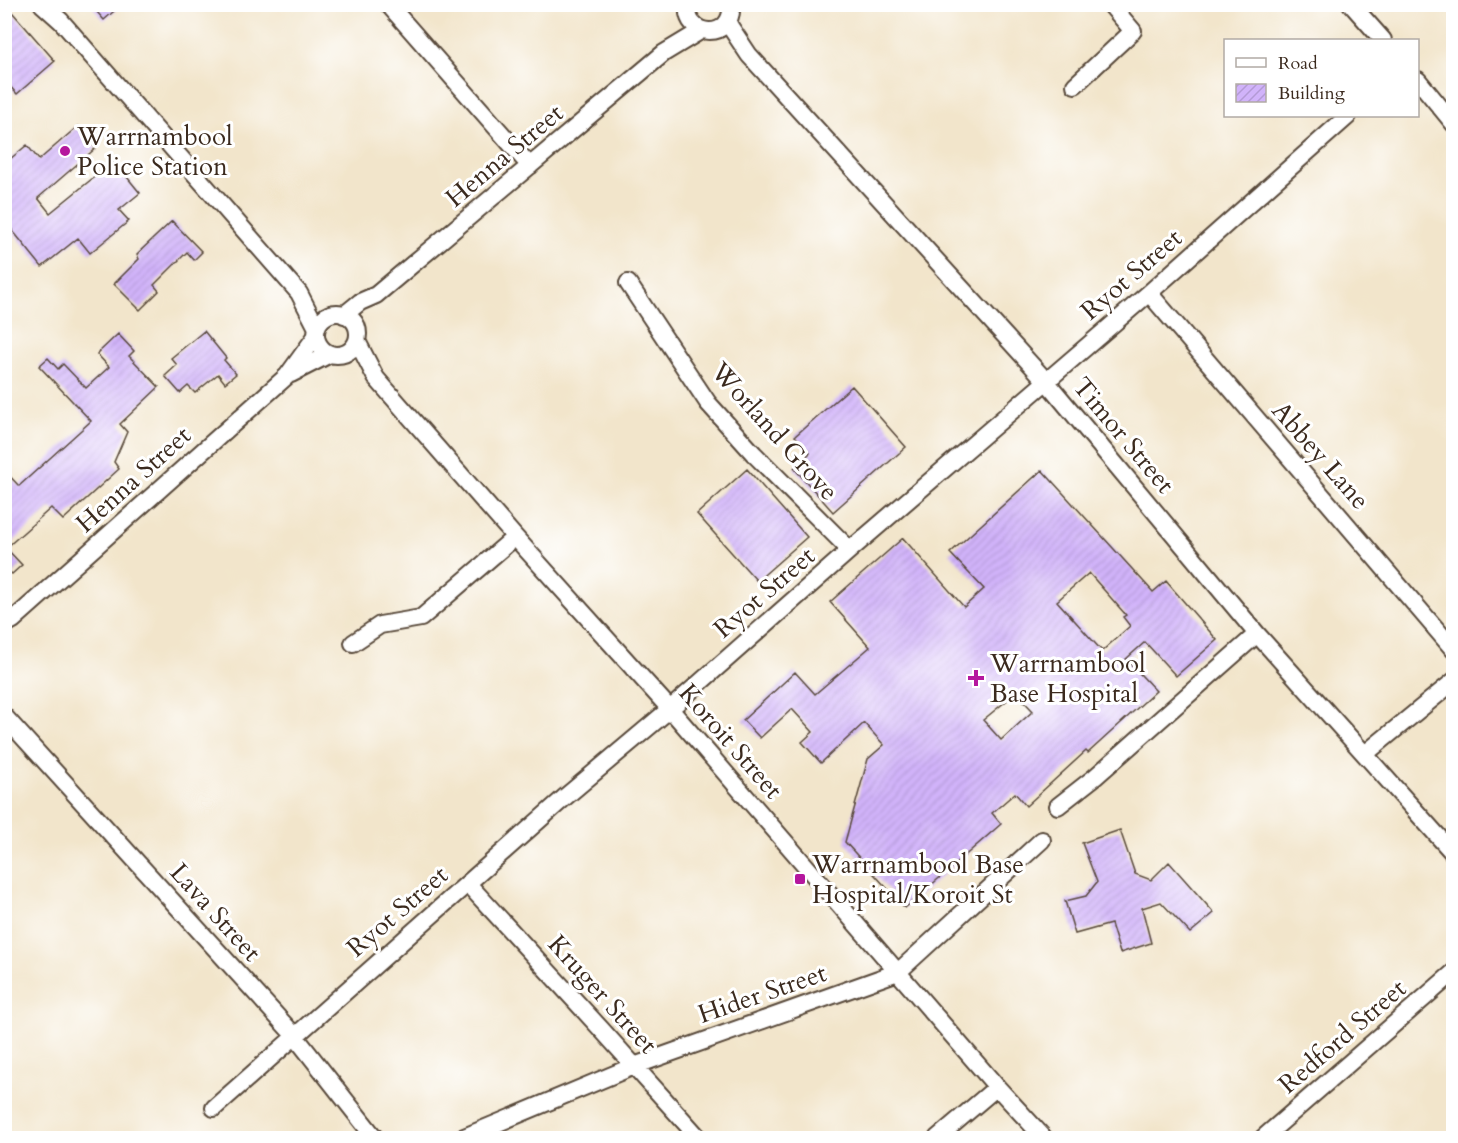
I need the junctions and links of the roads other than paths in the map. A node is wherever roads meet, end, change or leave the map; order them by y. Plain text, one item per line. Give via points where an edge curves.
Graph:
1 (42, 4) edge
2 (51, 4) edge
3 (388, 4) edge
4 (1110, 4) edge
5 (1351, 4) edge
6 (687, 9) edge
7 (723, 16) edge
8 (61, 21) junction
9 (1382, 39) edge
10 (664, 53) junction
11 (1419, 81) edge
12 (1075, 85) dead end
13 (1347, 117) edge
14 (1454, 124) edge
15 (530, 166) junction
16 (627, 283) dead end
17 (299, 293) junction
18 (1149, 293) junction
19 (376, 295) junction
20 (339, 314) junction
21 (317, 332) junction
22 (357, 335) junction
23 (334, 354) junction
24 (287, 376) junction
25 (376, 378) junction
26 (1046, 381) junction
27 (515, 537) junction
28 (850, 550) junction
29 (9, 622) edge
30 (1257, 634) junction
31 (4, 637) edge
32 (353, 643) dead end
33 (1454, 650) edge
34 (1454, 681) edge
35 (4, 709) edge
36 (670, 709) junction
37 (9, 720) edge
38 (1365, 754) junction
39 (1058, 806) dead end
40 (1042, 840) dead end
41 (1454, 854) edge
42 (468, 884) junction
43 (898, 972) junction
44 (1454, 972) edge
45 (294, 1035) junction
46 (634, 1066) junction
47 (997, 1087) junction
48 (214, 1107) dead end
49 (375, 1138) edge
50 (462, 1138) edge
51 (699, 1138) edge
52 (937, 1138) edge
53 (1044, 1138) edge
54 (1263, 1138) edge

1 - 8 street
2 - 8 street
3 - 15 street
4 - 12 street via 1133,32
5 - 9 street
6 - 7 street, Timor Street via 696,27
6 - 10 street, Henna Street
7 - 10 street, Henna Street
7 - 26 street, Timor Street via 748,55
8 - 17 street
10 - 15 street, Henna Street
11 - 14 street
13 - 18 street, Ryot Street
15 - 19 street, Henna Street
16 - 28 street, Worland Grove via 708,403
17 - 20 street
17 - 21 street
18 - 26 street, Ryot Street
18 - 33 street, Abbey Lane
19 - 20 street, Henna Street
19 - 22 street, Henna Street
20 - 21 street via 324,318
20 - 22 street via 354,323
21 - 23 street via 321,347
21 - 24 street, Henna Street
22 - 23 street via 350,351
22 - 25 street, Koroit Street
23 - 24 street, Henna Street
23 - 25 street, Koroit Street
24 - 29 street, Henna Street
25 - 27 street, Koroit Street
26 - 28 street, Ryot Street
26 - 30 street, Timor Street
27 - 32 street via 421,618 380,625
27 - 36 street, Koroit Street
28 - 36 street, Ryot Street
29 - 31 street, Henna Street
30 - 38 street, Timor Street
30 - 39 street
34 - 38 street
35 - 37 street, Lava Street
36 - 42 street, Ryot Street
36 - 43 street, Koroit Street
37 - 45 street, Lava Street
38 - 41 street, Timor Street
40 - 43 street, Hider Street
42 - 45 street, Ryot Street
42 - 46 street, Kruger Street
43 - 46 street, Hider Street
43 - 47 street, Koroit Street
44 - 54 street, Redford Street
45 - 48 street, Ryot Street
45 - 49 street, Lava Street
46 - 50 street, Hider Street
46 - 51 street, Kruger Street
47 - 52 street
47 - 53 street, Koroit Street

